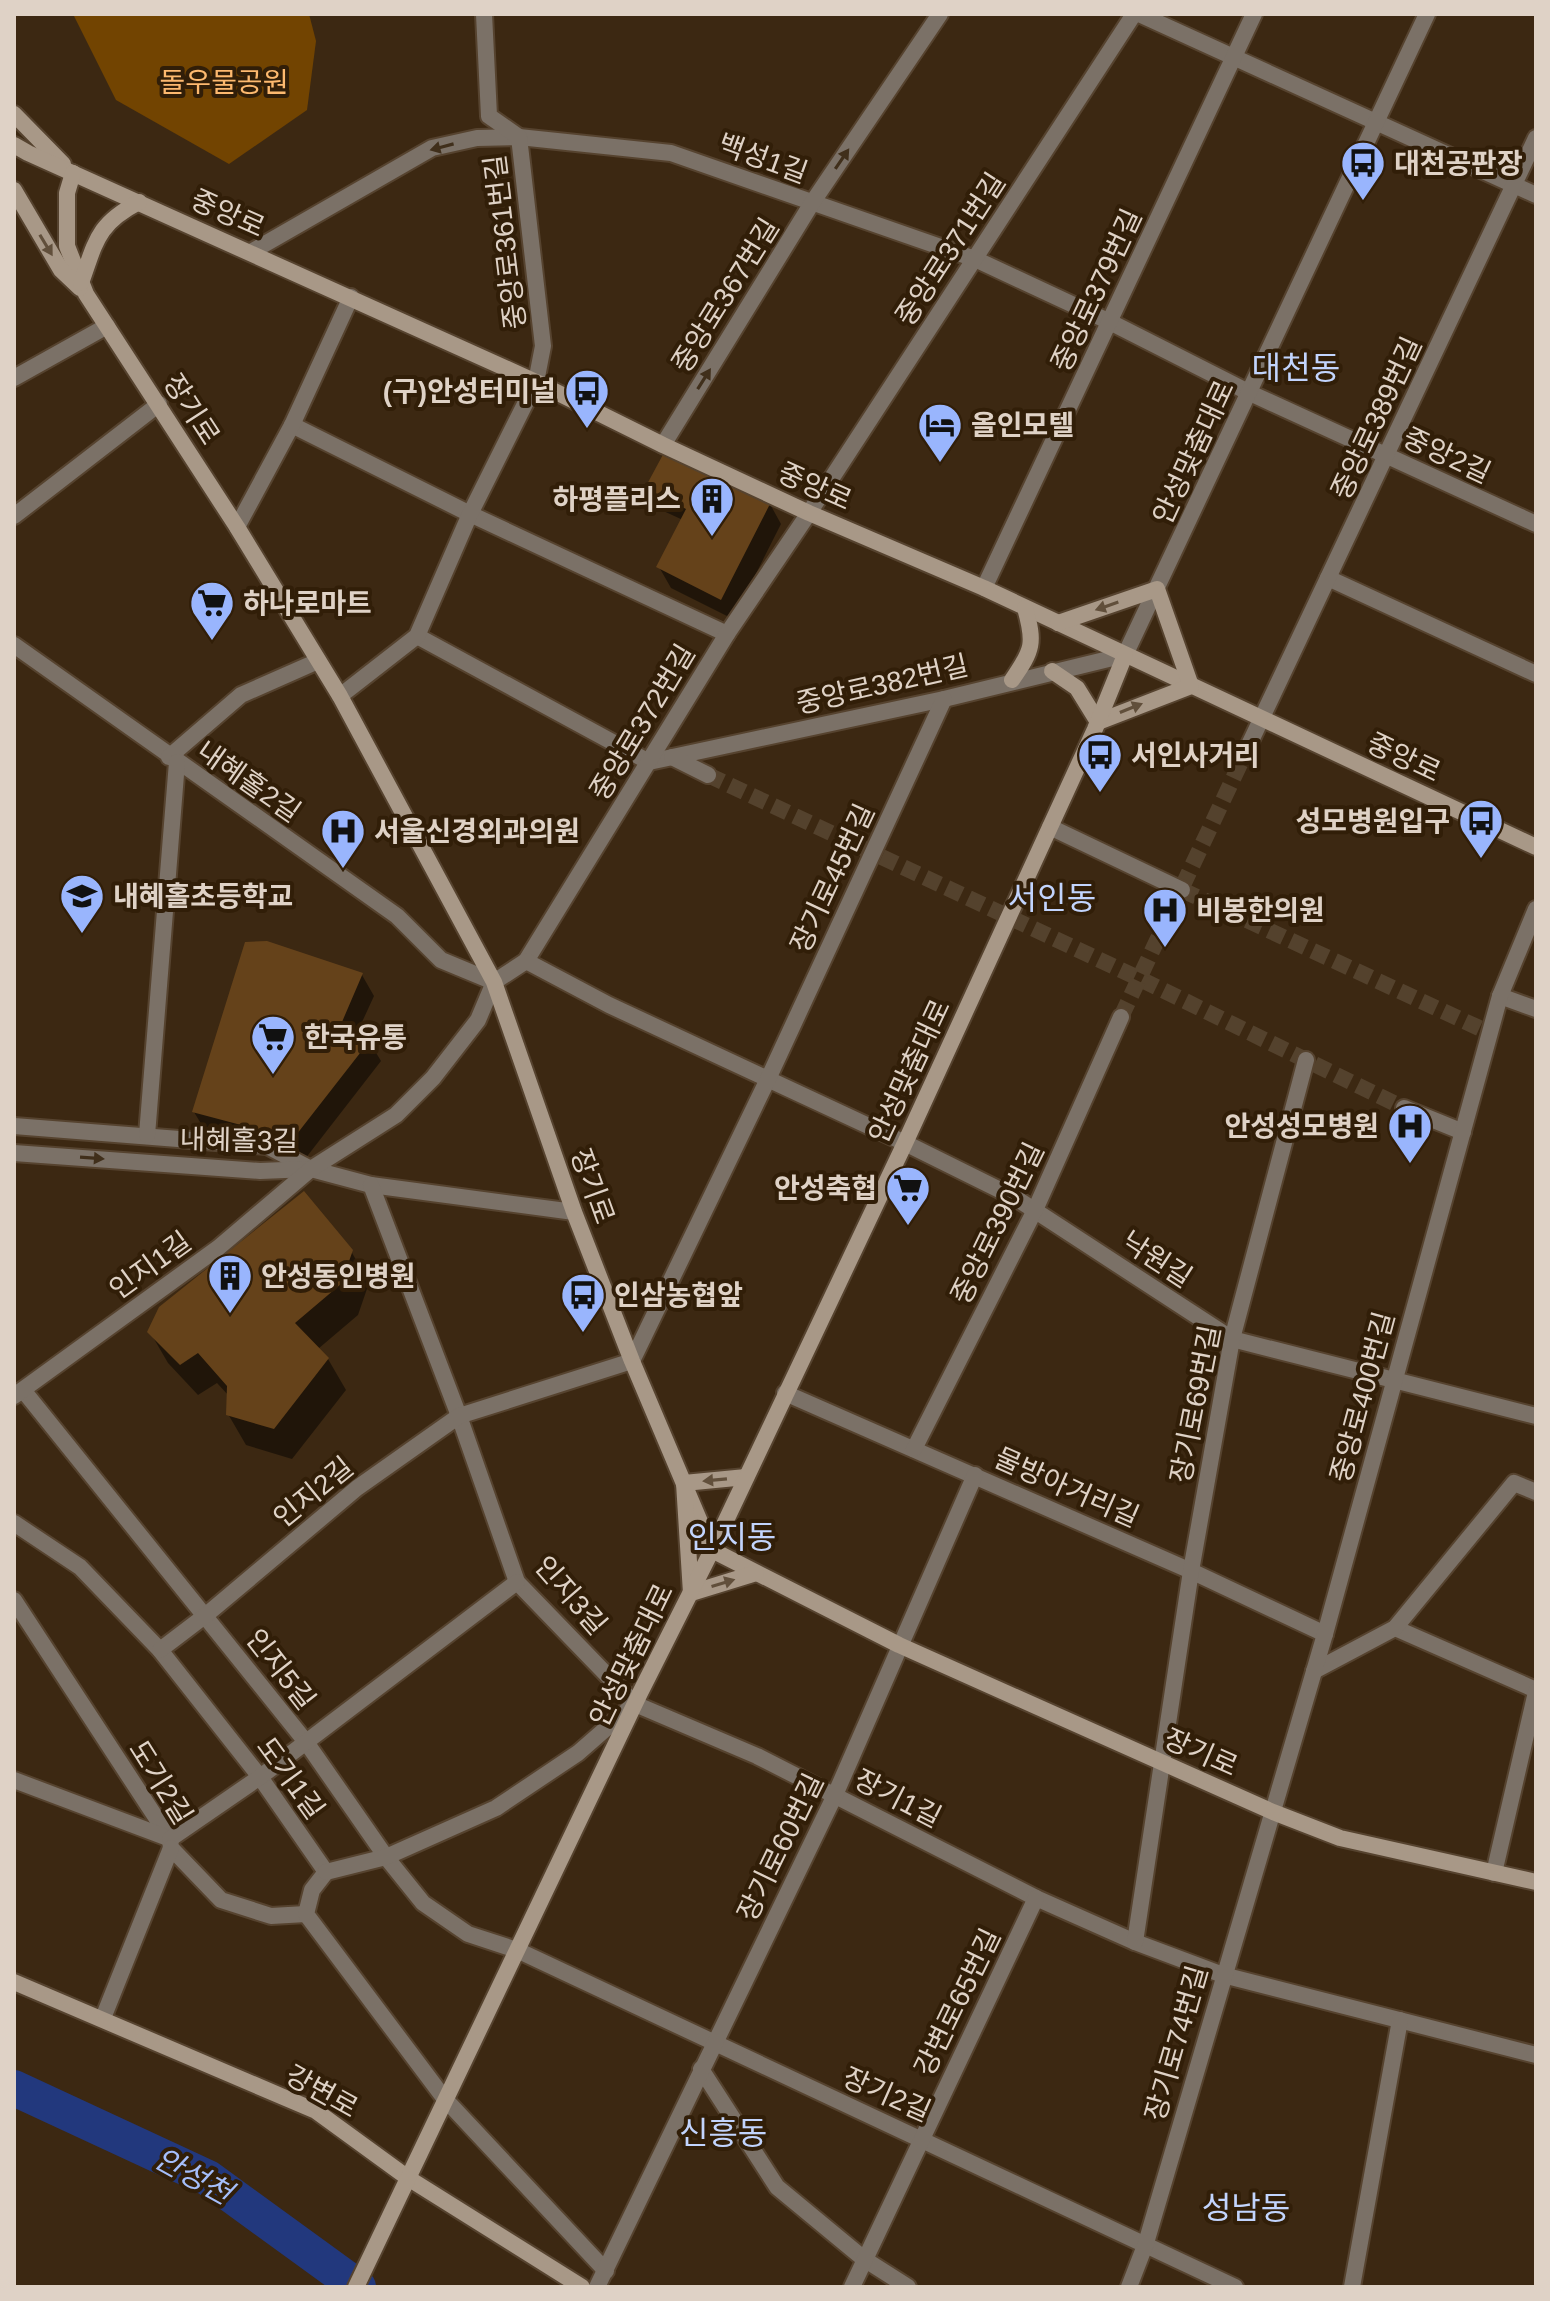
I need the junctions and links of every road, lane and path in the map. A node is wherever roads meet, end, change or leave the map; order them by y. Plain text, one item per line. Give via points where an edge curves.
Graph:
1 (484, 14) edge
2 (940, 14) edge
3 (1136, 14) edge
4 (1254, 14) edge
5 (1427, 14) edge
6 (1234, 56) junction
7 (14, 114) edge
8 (1374, 122) junction
9 (519, 137) junction
10 (1536, 138) edge
11 (14, 145) edge
12 (73, 173) junction
13 (1514, 184) junction
14 (14, 190) edge
15 (1536, 195) edge
16 (139, 202) junction
17 (812, 203) junction
18 (251, 252) junction
19 (975, 259) junction
20 (84, 288) junction
21 (351, 297) junction
22 (1110, 322) junction
23 (107, 326) junction
24 (15, 376) edge
25 (536, 382) junction
26 (1250, 393) junction
27 (159, 404) junction
28 (292, 425) junction
29 (663, 445) junction
30 (1387, 456) junction
31 (809, 513) junction
32 (470, 514) junction
33 (14, 516) edge
34 (1536, 524) edge
35 (237, 527) junction
36 (1328, 578) junction
37 (984, 588) junction
38 (1157, 589) junction
39 (1025, 608) junction
40 (1058, 623) junction
41 (727, 634) junction
42 (417, 636) junction
43 (14, 645) edge
44 (1125, 655) junction
45 (318, 661) junction
46 (1052, 671) junction
47 (1536, 674) edge
48 (1012, 680) junction
49 (1191, 686) junction
50 (340, 696) junction
51 (944, 699) junction
52 (1261, 719) junction
53 (1098, 722) junction
54 (1248, 747) tunnel mouth
55 (672, 757) junction
56 (173, 759) junction
57 (649, 762) junction
58 (708, 775) tunnel mouth
59 (1050, 827) junction
60 (1536, 847) edge
61 (1182, 890) tunnel mouth
62 (1536, 909) edge
63 (526, 961) junction
64 (494, 982) junction
65 (1500, 996) junction
66 (1536, 1009) edge
67 (1121, 1017) tunnel mouth
68 (1306, 1060) dead end
69 (768, 1079) junction
70 (1404, 1108) tunnel mouth
71 (14, 1126) edge
72 (1463, 1132) junction
73 (147, 1135) junction
74 (905, 1143) junction
75 (14, 1153) edge
76 (311, 1169) junction
77 (371, 1185) junction
78 (1035, 1210) junction
79 (574, 1212) junction
80 (1232, 1339) junction
81 (632, 1361) junction
82 (1394, 1381) junction
83 (18, 1393) edge
84 (785, 1393) junction
85 (459, 1416) junction
86 (1536, 1416) edge
87 (914, 1449) junction
88 (975, 1475) junction
89 (746, 1477) junction
90 (684, 1483) junction
91 (1536, 1492) edge
92 (14, 1523) edge
93 (712, 1550) junction
94 (1191, 1571) junction
95 (756, 1573) junction
96 (517, 1582) junction
97 (691, 1593) junction
98 (18, 1604) edge
99 (206, 1615) junction
100 (1395, 1628) junction
101 (1325, 1634) junction
102 (899, 1645) junction
103 (160, 1650) junction
104 (1314, 1671) junction
105 (1536, 1691) edge
106 (635, 1704) junction
107 (306, 1742) junction
108 (1164, 1764) junction
109 (260, 1777) junction
110 (14, 1780) edge
111 (835, 1795) junction
112 (1273, 1812) junction
113 (170, 1843) junction
114 (386, 1857) junction
115 (326, 1872) junction
116 (1494, 1873) junction
117 (1536, 1882) edge
118 (1036, 1898) junction
119 (306, 1914) junction
120 (1135, 1942) junction
121 (517, 1950) junction
122 (1223, 1975) junction
123 (14, 1982) edge
124 (103, 2018) junction
125 (1400, 2020) junction
126 (713, 2044) junction
127 (1536, 2055) edge
128 (701, 2069) junction
129 (444, 2098) junction
130 (921, 2138) junction
131 (406, 2184) junction
132 (1146, 2243) junction
133 (864, 2259) junction
134 (606, 2271) junction
135 (356, 2287) edge
136 (582, 2287) edge
137 (597, 2287) edge
138 (852, 2287) edge
139 (908, 2287) edge
140 (1129, 2287) edge
141 (1235, 2287) edge
142 (1352, 2287) edge

1 - 9 street, 중앙로361번길 via 489,116
17 -> 2 street, 중앙로367번길
3 - 6 street
3 - 19 street, 중앙로371번길
4 - 6 street, 중앙로379번길
5 - 8 street, 안성맞춤대로
6 - 8 street
6 - 22 street, 중앙로379번길
7 - 12 main road, 중앙로
8 - 13 street
8 - 26 street, 안성맞춤대로
9 - 17 street, 백성1길 via 671,153
9 -> 18 street, 백성1길 via 477,138 432,148
9 - 25 street, 중앙로361번길 via 543,346
10 - 13 street, 중앙로389번길
11 - 12 main road, 중앙로
12 - 16 main road, 중앙로
12 - 20 main road, 장기로 via 67,193 67,246
13 - 15 street
13 - 30 street, 중앙로389번길
14 -> 20 main road via 61,270
16 - 18 main road, 중앙로
16 - 20 main road via 107,223
17 - 19 street, 백성1길
29 -> 17 street, 중앙로367번길
18 - 21 main road, 중앙로
19 - 22 street, 백성1길
19 - 31 street, 중앙로371번길
20 - 23 main road, 장기로
21 - 25 main road, 중앙로
21 - 28 street
22 - 26 street, 백성1길
22 - 37 street, 중앙로379번길
23 - 24 street
23 - 27 main road, 장기로
25 - 29 main road, 중앙로
25 - 32 street, 중앙로361번길
26 - 30 street, 중앙2길
26 - 38 street, 안성맞춤대로
27 - 33 street
27 - 35 main road, 장기로
28 - 32 street
28 - 35 street
29 - 31 main road, 중앙로
30 - 34 street, 중앙2길
30 - 36 street, 중앙로389번길
31 - 37 main road, 중앙로
31 - 41 street, 중앙로372번길
32 - 41 street
32 - 42 street, 중앙로361번길
35 - 45 main road, 장기로
36 - 47 street
36 - 52 street, 중앙로389번길
37 - 39 main road, 중앙로
38 -> 40 main road
38 - 44 street, 안성맞춤대로
38 - 49 main road
39 - 40 main road, 중앙로
39 - 48 main road via 1031,651
40 - 44 main road, 중앙로
41 - 57 street, 중앙로372번길
42 - 50 street
42 - 57 street
43 - 56 street, 내혜홀2길
44 - 46 street, 중앙로382번길
44 - 49 main road, 중앙로
44 - 53 main road, 안성맞춤대로
45 - 50 main road, 장기로
45 - 56 street via 241,695
46 - 48 street, 중앙로382번길
46 - 53 main road via 1077,688
48 - 51 street, 중앙로382번길
49 - 52 main road, 중앙로
53 -> 49 main road
50 - 64 main road, 장기로
51 - 55 street, 중앙로382번길
51 - 69 street, 장기로45번길
52 - 54 street
52 - 60 main road, 중앙로
53 - 59 main road, 안성맞춤대로
55 - 57 street, 중앙로382번길
55 - 58 street
56 - 64 street, 내혜홀2길 via 397,916 441,960
56 - 73 street
57 - 63 street, 중앙로372번길
59 - 61 street
59 - 74 main road, 안성맞춤대로
62 - 65 street, 중앙로400번길
63 - 64 street, 중앙로372번길
63 - 69 street
64 - 76 street, 인지1길 via 478,1020 433,1078 396,1115
64 - 79 main road, 장기로
65 - 66 street
65 - 72 street, 중앙로400번길
67 - 78 street, 중앙로390번길
68 - 80 street, 장기로69번길
69 - 74 street
69 - 81 street, 장기로45번길
70 - 72 street
71 - 73 street, 내혜홀3길
72 - 82 street, 중앙로400번길
73 - 76 street, 내혜홀3길 via 267,1146
74 - 78 street, 낙원길
74 - 84 main road, 안성맞춤대로
75 -> 76 street, 내혜홀3길 via 260,1171
76 - 77 street
76 - 83 street, 인지1길 via 218,1248
77 - 79 street
77 - 85 street
78 - 80 street, 낙원길
78 - 87 street, 중앙로390번길
79 - 81 main road, 장기로
80 - 82 street, 낙원길
80 - 94 street, 장기로69번길
81 - 85 street, 인지2길
81 - 90 main road, 장기로
82 - 86 street, 낙원길
82 - 101 street, 중앙로400번길
83 - 99 street, 인지5길
84 - 87 street, 물방아거리길
84 - 89 main road, 안성맞춤대로
85 - 96 street, 인지3길
85 - 99 street, 인지2길 via 357,1488
87 - 88 street, 물방아거리길
88 - 94 street, 물방아거리길
88 - 102 street
89 -> 90 main road
89 - 93 main road, 안성맞춤대로
90 - 93 main road, 장기로
90 - 97 main road
91 - 100 street via 1514,1483
92 - 103 street, 도기1길 via 80,1567
93 - 95 main road, 장기로
93 - 97 main road, 안성맞춤대로
94 - 101 street, 물방아거리길
94 - 108 street, 장기로69번길
97 -> 95 main road
95 - 102 main road, 장기로
96 - 106 street, 인지3길
96 - 107 street
97 - 106 main road, 안성맞춤대로
98 - 113 street, 도기2길
99 - 103 street, 인지2길
99 - 107 street, 인지5길
100 - 104 street
100 - 105 street
101 - 104 street, 중앙로400번길
102 - 108 main road, 장기로
102 - 111 street, 장기로60번길
103 - 109 street, 도기1길
104 - 112 street, 중앙로400번길
105 - 116 street
106 - 111 street, 장기1길
106 - 114 street via 578,1753 496,1808
106 - 121 main road, 안성맞춤대로
107 - 109 street
107 - 114 street, 인지5길
108 - 112 main road, 장기로
108 - 120 street
109 - 113 street
109 - 115 street, 도기1길
110 - 113 street
111 - 118 street, 장기1길
111 - 126 street, 장기로60번길
112 - 116 main road, 장기로 via 1340,1838
112 - 122 street, 장기로74번길
113 - 119 street, 도기2길 via 221,1900 271,1916
113 - 124 street
114 - 115 street
114 - 121 street, 인지5길 via 423,1903 445,1919 468,1934
115 - 119 street via 312,1890
116 - 117 main road, 장기로
118 - 120 street, 장기1길
118 - 130 street, 강변로65번길
119 - 129 street
120 - 122 street, 장기1길
121 - 126 street, 장기2길
121 - 129 main road, 안성맞춤대로
122 - 125 street, 장기1길
122 - 132 street, 장기로74번길
123 - 124 main road, 강변로
124 - 131 main road, 강변로 via 316,2111
125 - 127 street, 장기1길
125 - 142 street
126 - 128 street, 장기로60번길
126 - 130 street, 장기2길
128 - 133 street via 777,2187
128 - 134 street, 장기로60번길
129 - 131 main road, 안성맞춤대로
129 - 134 street
130 - 132 street, 장기2길
130 - 133 street, 강변로65번길
131 - 135 main road, 안성맞춤대로
131 - 136 main road, 강변로
132 - 140 street, 장기로74번길
132 - 141 street, 장기2길
133 - 138 street, 강변로65번길
133 - 139 street
134 - 137 street, 장기로60번길

